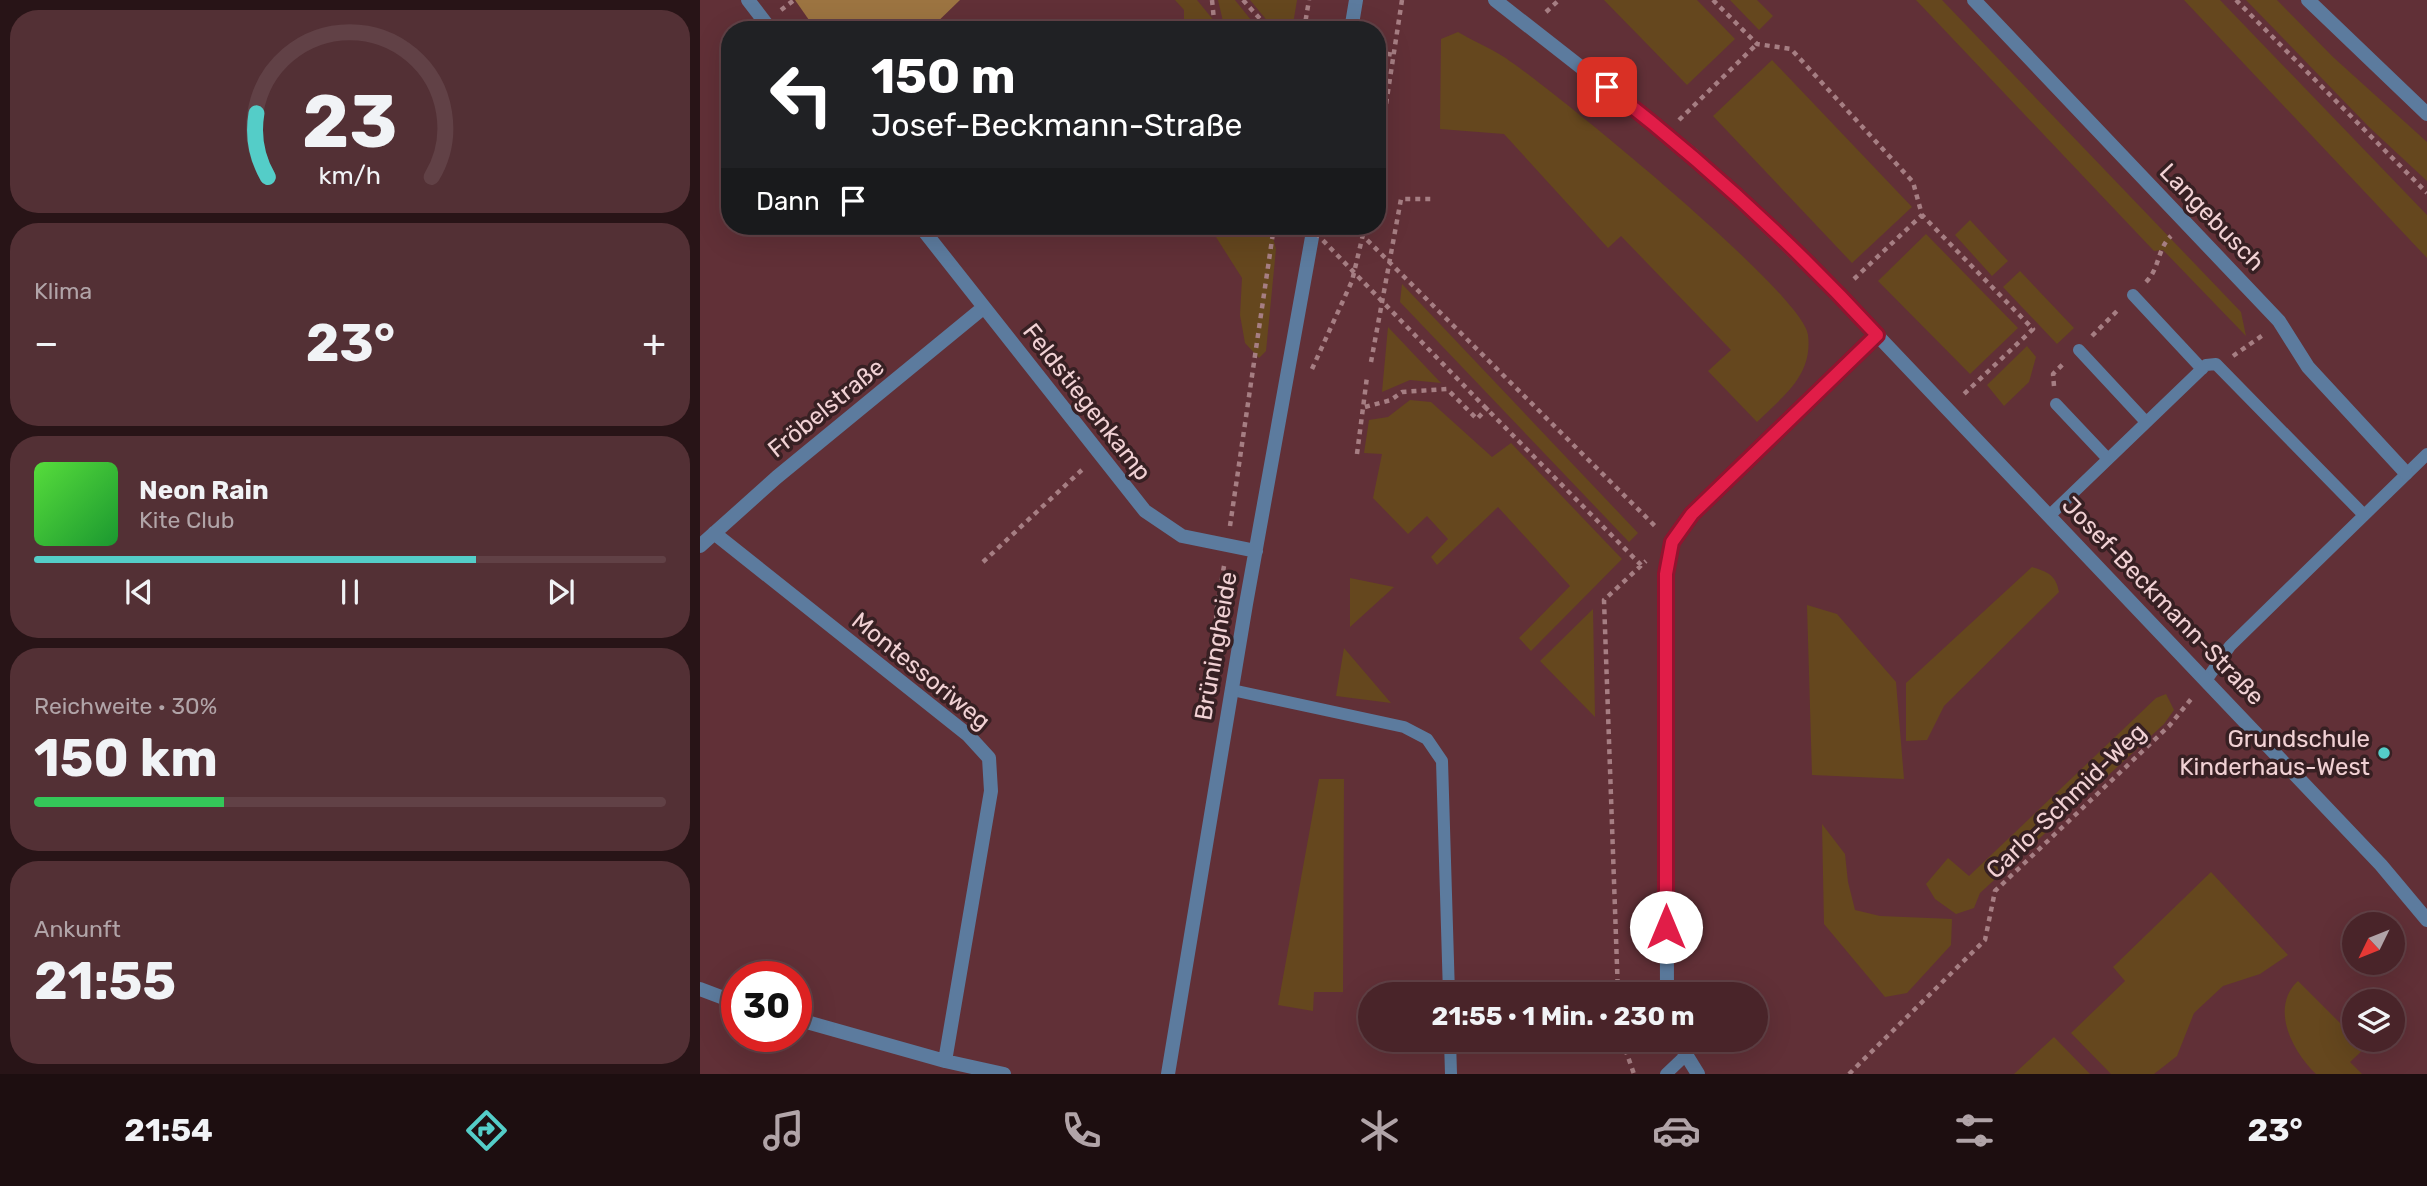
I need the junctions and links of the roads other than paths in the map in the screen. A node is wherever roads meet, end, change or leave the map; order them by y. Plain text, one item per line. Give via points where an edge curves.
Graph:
1 (748, 0) edge
2 (1356, 0) edge
3 (1494, 0) edge
4 (1974, 0) edge
5 (2308, 0) edge
6 (764, 21) edge
7 (1352, 21) edge
8 (2427, 114) edge
9 (927, 235) edge
10 (1309, 235) edge
11 (2133, 295) road end
12 (984, 308) junction
13 (1877, 335) junction
14 (2079, 350) road end
15 (2202, 369) junction
16 (2056, 404) road end
17 (2147, 422) junction
18 (2427, 454) edge
19 (2108, 459) junction
20 (2406, 473) junction
21 (2364, 514) junction
22 (2050, 515) junction
23 (714, 533) junction
24 (700, 546) edge
25 (1256, 551) junction
26 (2207, 679) junction
27 (1231, 690) junction
28 (2427, 920) edge
29 (1449, 982) edge
30 (1667, 982) edge
31 (700, 989) edge
32 (721, 997) edge
33 (812, 1024) edge
34 (1450, 1052) edge
35 (1684, 1052) edge
36 (1686, 1055) junction
37 (945, 1061) junction
38 (1004, 1074) edge
39 (1168, 1074) edge
40 (1451, 1074) edge
41 (1666, 1074) edge
42 (1699, 1074) edge

1 - 6 street
2 - 7 street
3 - 13 street, Josef-Beckmann-Straße via 1665,132
4 - 20 street, Langebusch via 2280,321 2308,367
5 - 8 street
9 - 12 street, Feldstiegenkamp
10 - 25 street, Brüningheide
11 - 15 lane
12 - 23 street, Fröbelstraße
12 - 25 street, Feldstiegenkamp via 1144,511 1182,536
13 - 22 street, Josef-Beckmann-Straße
13 - 30 street via 1692,514 1672,542 1666,574
14 - 17 lane
15 - 17 lane
15 - 21 lane via 2216,364
16 - 19 lane
17 - 19 lane
18 - 20 lane
19 - 22 lane
20 - 21 lane
21 - 26 lane via 2230,646
22 - 26 street, Josef-Beckmann-Straße
23 - 24 street, Fröbelstraße
23 - 37 street, Montessoriweg via 968,735 989,758 991,791
25 - 27 street, Brüningheide
26 - 28 street, Josef-Beckmann-Straße
27 - 29 lane via 1404,727 1427,739 1441,761
27 - 39 street, Brüningheide
31 - 32 street
33 - 37 street
34 - 40 lane
35 - 36 street
36 - 41 lane
36 - 42 street
37 - 38 street

